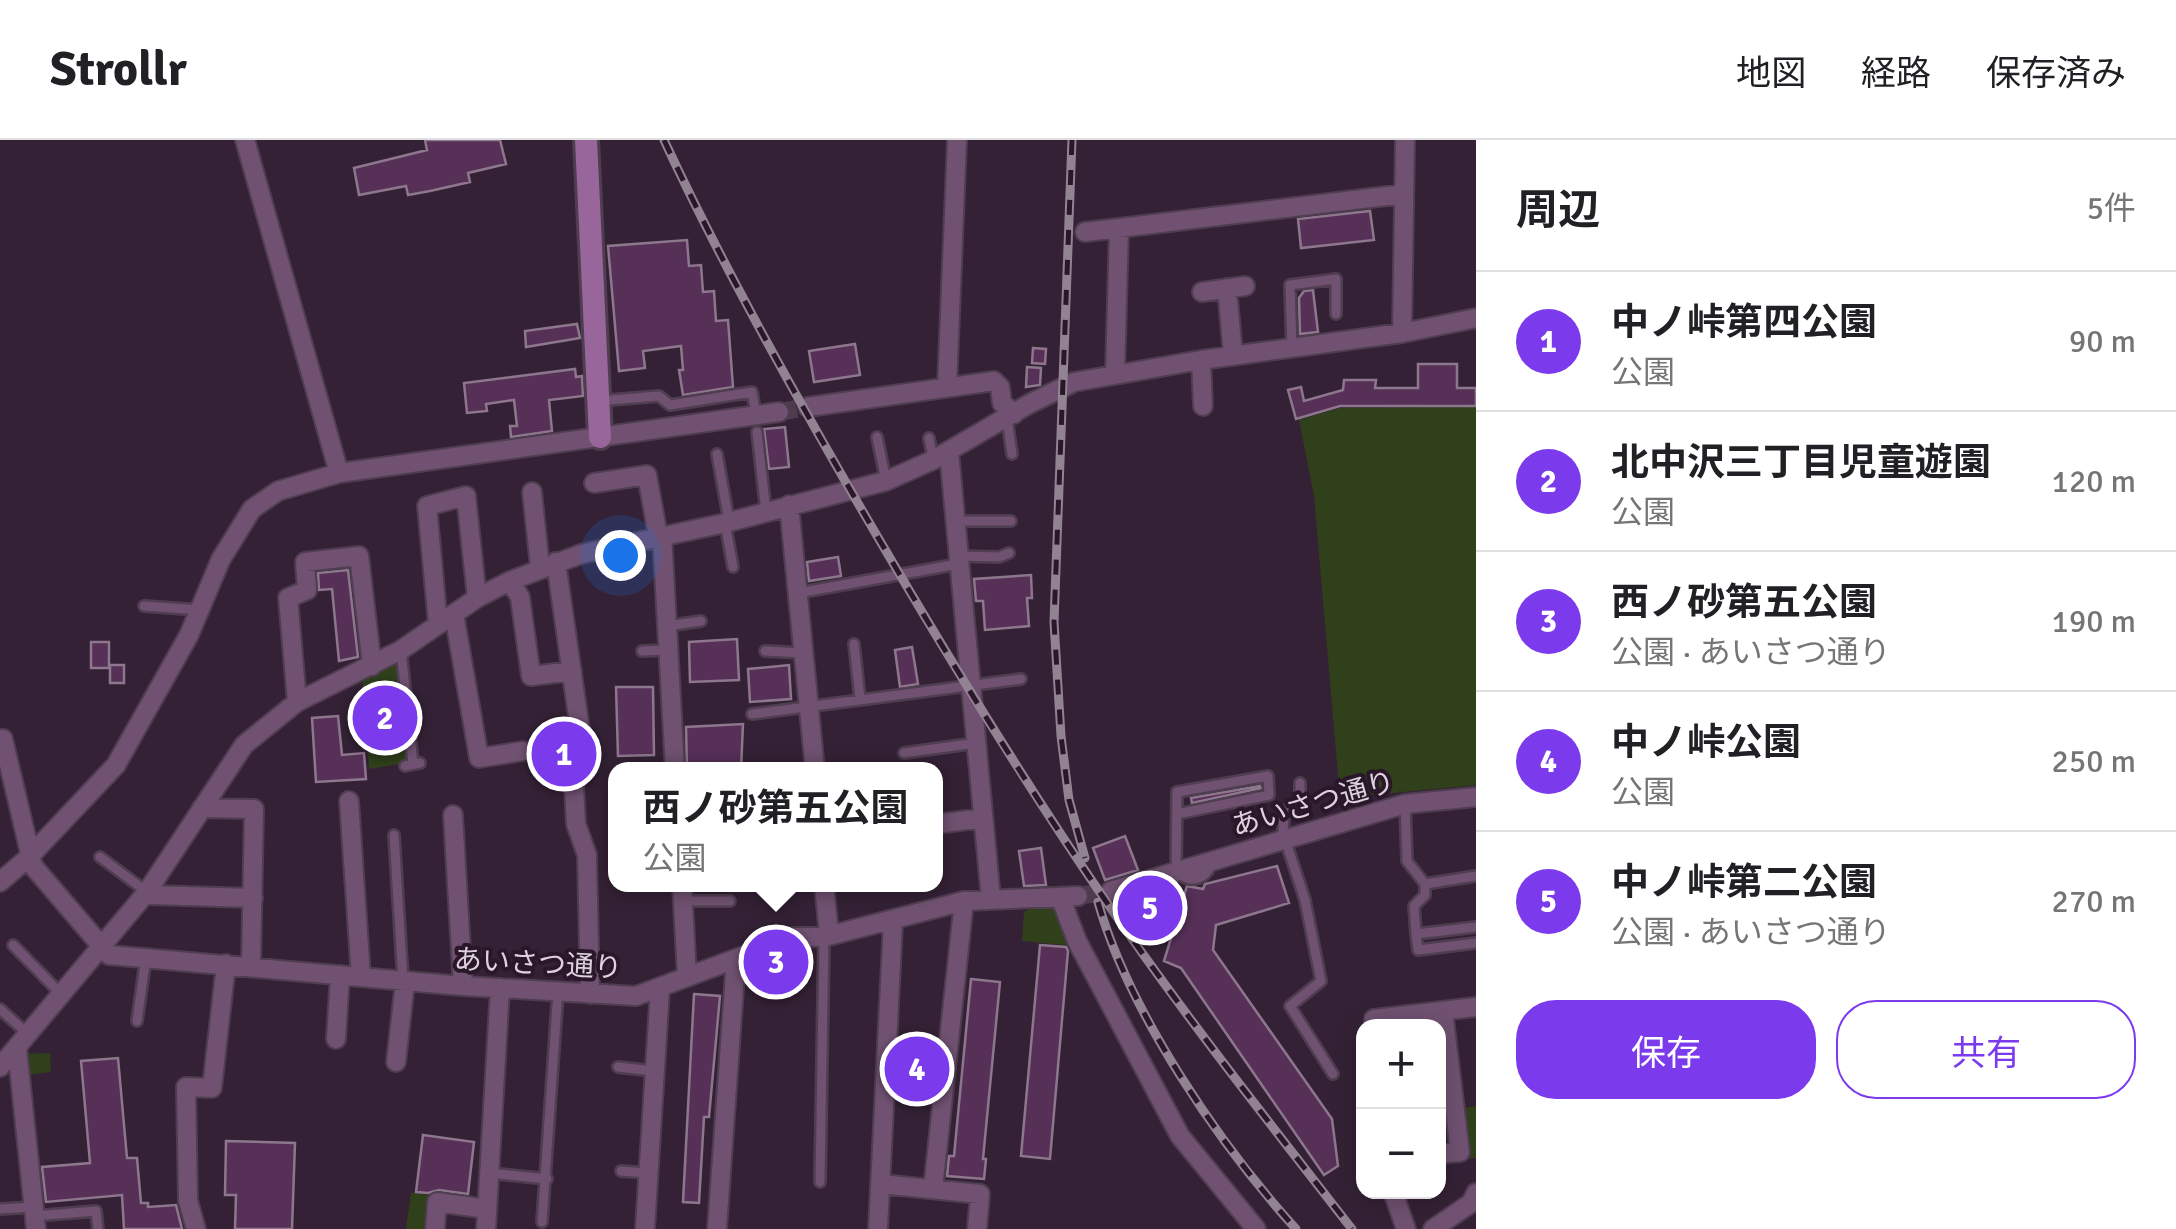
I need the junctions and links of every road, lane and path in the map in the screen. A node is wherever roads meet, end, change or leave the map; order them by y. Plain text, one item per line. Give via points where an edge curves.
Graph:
1 (245, 140) edge
2 (586, 140) edge
3 (957, 140) edge
4 (1406, 140) edge
5 (1404, 194) junction
6 (1119, 228) junction
7 (1085, 232) dead end
8 (1202, 292) dead end
9 (1336, 314) dead end
10 (1476, 318) edge
11 (1402, 333) junction
12 (1292, 348) junction
13 (1234, 355) junction
14 (1200, 360) junction
15 (1115, 374) junction
16 (947, 387) junction
17 (598, 401) junction
18 (1203, 406) dead end
19 (808, 407) tunnel mouth
20 (778, 412) tunnel mouth
21 (1010, 416) junction
22 (756, 424) junction
23 (600, 437) junction
24 (877, 437) dead end
25 (929, 438) dead end
26 (716, 454) dead end
27 (1012, 454) dead end
28 (941, 456) junction
29 (339, 473) junction
30 (886, 481) junction
31 (594, 483) dead end
32 (532, 492) dead end
33 (789, 506) junction
34 (766, 512) junction
35 (1011, 520) dead end
36 (955, 521) junction
37 (727, 522) junction
38 (660, 536) junction
39 (1009, 553) dead end
40 (958, 560) junction
41 (548, 565) junction
42 (733, 567) dead end
43 (510, 581) junction
44 (798, 592) junction
45 (477, 598) junction
46 (144, 606) dead end
47 (200, 610) junction
48 (446, 619) junction
49 (700, 620) dead end
50 (667, 626) junction
51 (854, 644) dead end
52 (402, 650) junction
53 (668, 650) junction
54 (642, 651) dead end
55 (765, 652) dead end
56 (804, 652) junction
57 (372, 666) junction
58 (572, 672) junction
59 (1021, 678) dead end
60 (971, 684) junction
61 (860, 699) junction
62 (297, 702) junction
63 (810, 706) junction
64 (752, 714) dead end
65 (0, 739) edge
66 (976, 743) junction
67 (583, 750) dead end
68 (523, 751) dead end
69 (904, 753) dead end
70 (675, 762) edge
71 (814, 762) edge
72 (413, 765) dead end
73 (1300, 782) dead end
74 (574, 787) dead end
75 (1476, 797) edge
76 (349, 800) dead end
77 (1405, 804) junction
78 (202, 808) junction
79 (1176, 814) junction
80 (453, 815) dead end
81 (20, 816) junction
82 (983, 818) junction
83 (0, 820) edge
84 (943, 823) edge
85 (394, 835) dead end
86 (1287, 838) junction
87 (29, 857) junction
88 (100, 857) dead end
89 (1176, 871) junction
90 (1476, 876) edge
91 (0, 882) edge
92 (1425, 884) junction
93 (1110, 891) tunnel mouth
94 (147, 892) junction
95 (824, 892) edge
96 (682, 893) edge
97 (252, 898) junction
98 (991, 899) junction
99 (730, 901) dead end
100 (964, 901) junction
101 (893, 922) junction
102 (1476, 927) edge
103 (1416, 934) junction
104 (826, 936) junction
105 (1476, 943) edge
106 (13, 945) dead end
107 (102, 949) junction
108 (146, 958) junction
109 (736, 959) junction
110 (226, 964) junction
111 (251, 965) junction
112 (340, 975) junction
113 (360, 977) junction
114 (687, 977) junction
115 (404, 982) junction
116 (463, 986) junction
117 (500, 988) junction
118 (660, 988) junction
119 (558, 991) junction
120 (61, 994) junction
121 (590, 994) junction
122 (1476, 1007) edge
123 (0, 1009) edge
124 (1443, 1011) junction
125 (1374, 1019) edge
126 (138, 1021) dead end
127 (336, 1039) dead end
128 (22, 1041) junction
129 (396, 1062) dead end
130 (0, 1067) edge
131 (618, 1067) dead end
132 (654, 1070) junction
133 (1333, 1074) dead end
134 (1446, 1153) edge
135 (621, 1171) dead end
136 (489, 1173) junction
137 (648, 1173) junction
138 (547, 1179) junction
139 (820, 1182) dead end
140 (881, 1184) junction
141 (933, 1189) junction
142 (1476, 1193) edge
143 (1395, 1199) edge
144 (0, 1209) edge
145 (487, 1209) junction
146 (34, 1217) edge
147 (542, 1222) dead end
148 (98, 1229) edge
149 (196, 1229) edge
150 (434, 1229) edge
151 (486, 1229) edge
152 (645, 1229) edge
153 (717, 1229) edge
154 (878, 1229) edge
155 (977, 1229) edge
156 (1256, 1229) edge
157 (1406, 1229) edge
158 (1433, 1229) edge

1 - 29 street
2 - 17 street
3 - 16 street
4 - 5 street
5 - 6 street
5 - 11 street
6 - 7 street
6 - 15 street
8 - 13 street via 1236,287
9 - 12 lane via 1336,279 1290,284
10 - 11 street
11 - 12 street
12 - 13 street
13 - 14 street
14 - 15 street
14 - 18 street
15 - 21 street via 1064,386
16 - 19 street
16 - 21 street via 994,382
17 - 22 lane via 659,396 670,405 752,392
17 - 23 street
20 - 22 street
21 - 27 lane
21 - 28 street
22 - 23 street
22 - 34 lane
23 - 29 street
24 - 30 lane
25 - 28 lane
26 - 37 lane
28 - 30 street
28 - 36 street
29 - 47 street via 278,491 252,509
30 - 33 street
31 - 38 street via 647,476
32 - 41 street
33 - 34 street
33 - 44 street
34 - 37 street
35 - 36 lane
36 - 40 street
37 - 38 street
37 - 42 lane
38 - 41 street
38 - 50 street
39 - 40 lane
40 - 44 lane
40 - 60 street
41 - 43 street
41 - 58 street
43 - 45 street
43 - 58 street via 520,597 531,676
44 - 56 street
45 - 48 street
45 - 48 street via 466,496 426,506
46 - 47 lane
47 - 87 street via 116,765
48 - 52 street
48 - 68 street via 479,758
49 - 50 lane
50 - 53 street
51 - 61 lane
52 - 57 street
52 - 72 lane
53 - 54 lane
53 - 70 street
55 - 56 lane
56 - 63 street
57 - 62 street
57 - 62 street via 359,556 305,562 307,590 288,598
58 - 67 street
59 - 60 lane
60 - 61 lane
60 - 66 street
61 - 63 lane
62 - 78 street via 244,745
63 - 64 lane
63 - 71 street
65 - 81 street
66 - 69 lane
66 - 82 street
73 - 86 lane via 1300,806 1284,811
74 - 121 street via 587,855
75 - 77 street, あいさつ通り
76 - 113 street
77 - 86 street, あいさつ通り
77 - 92 lane via 1407,860
78 - 94 street
78 - 97 street via 254,810
79 - 79 lane via 1177,792 1268,776 1269,795
79 - 89 lane
80 - 116 street
81 - 83 street
81 - 87 street
82 - 84 street
82 - 98 street
85 - 115 lane
86 - 89 street, あいさつ通り
86 - 133 lane via 1321,980 1290,1006
87 - 91 street
87 - 107 street
88 - 94 lane
89 - 93 street, あいさつ通り
90 - 92 lane
92 - 103 lane via 1414,906
94 - 97 street
94 - 107 street
95 - 104 street
96 - 99 lane
96 - 114 street
97 - 111 street
98 - 100 street, あいさつ通り
98 - 156 street, あいさつ通り via 1069,897 1077,941 1180,1136
100 - 101 street, あいさつ通り
100 - 141 street
101 - 104 street, あいさつ通り
101 - 140 street
102 - 103 lane
103 - 105 lane via 1418,950
104 - 109 street, あいさつ通り via 794,937
104 - 139 lane
106 - 120 lane
107 - 108 street, あいさつ通り
107 - 120 street
108 - 110 street, あいさつ通り
108 - 126 lane
109 - 114 street, あいさつ通り
109 - 153 street
110 - 111 street, あいさつ通り
110 - 149 street via 212,1088 186,1087 188,1202
111 - 112 street, あいさつ通り
112 - 113 street, あいさつ通り
112 - 127 street
113 - 115 street, あいさつ通り
114 - 118 street, あいさつ通り
115 - 116 street, あいさつ通り
115 - 129 street
116 - 117 street, あいさつ通り
117 - 119 street, あいさつ通り
117 - 136 street
118 - 121 street, あいさつ通り via 636,996
118 - 132 street
119 - 121 street, あいさつ通り
119 - 138 lane
120 - 128 street
122 - 124 street
123 - 128 lane
124 - 125 street
124 - 134 street via 1460,1152
128 - 130 street
128 - 146 street
131 - 132 lane
132 - 137 street
135 - 137 lane
136 - 138 lane
136 - 145 street
137 - 152 street
138 - 147 lane
140 - 141 street
140 - 154 street
141 - 155 street via 980,1194
142 - 158 street
143 - 157 street
144 - 146 lane
145 - 150 street via 437,1202
145 - 151 street
146 - 148 lane via 96,1210

